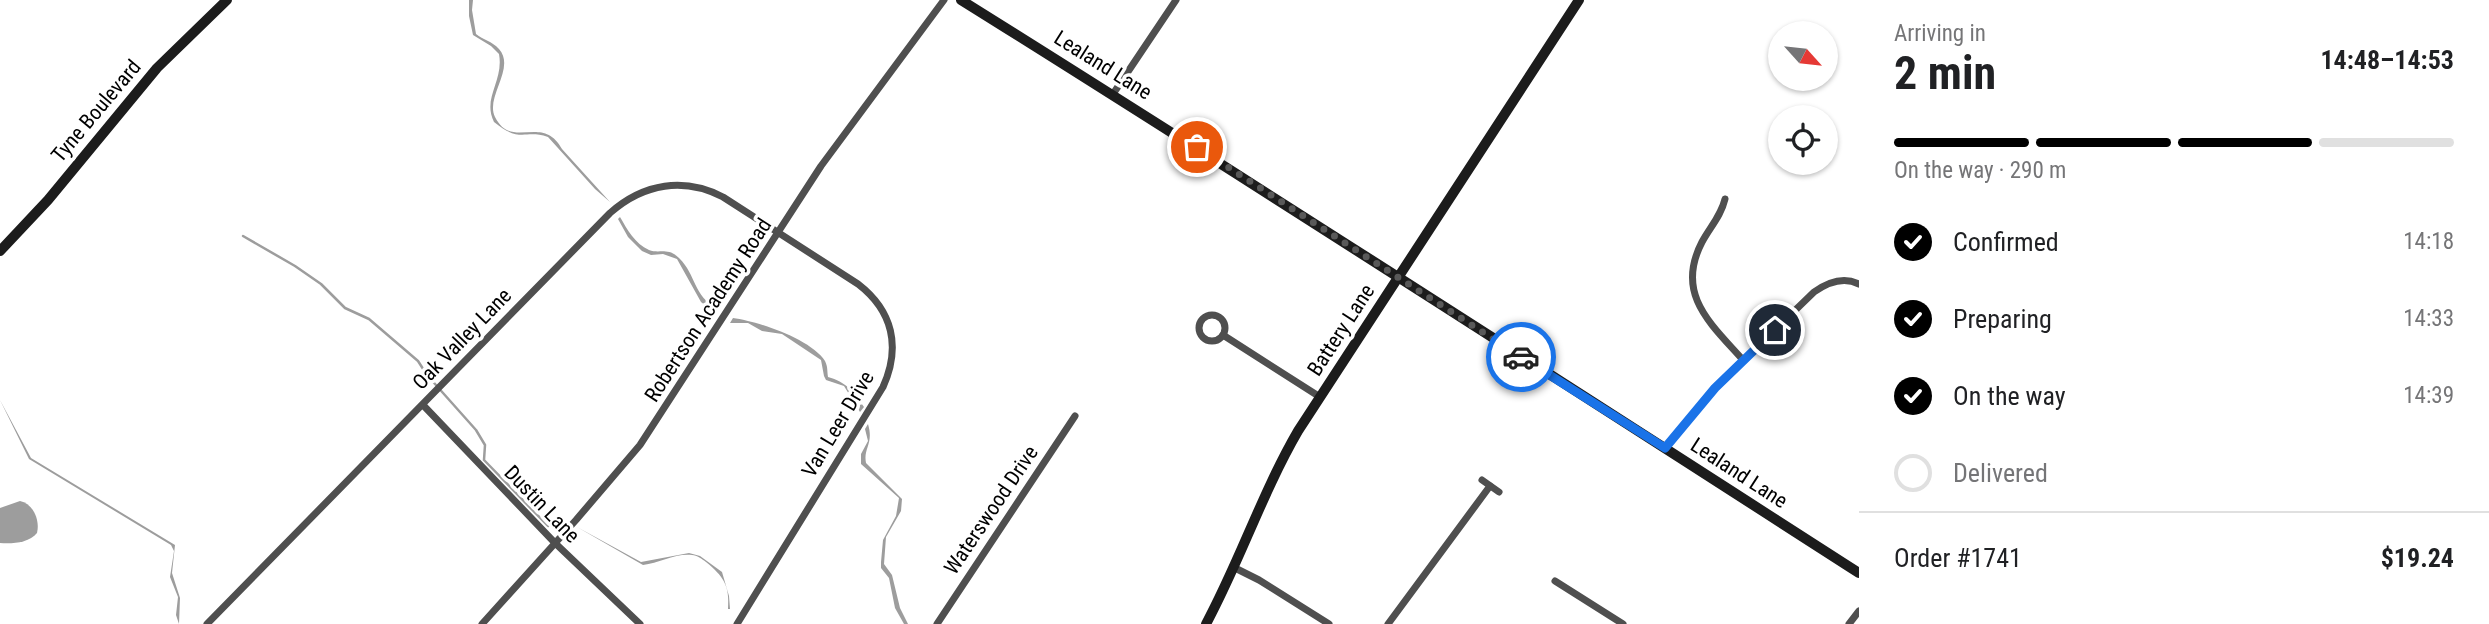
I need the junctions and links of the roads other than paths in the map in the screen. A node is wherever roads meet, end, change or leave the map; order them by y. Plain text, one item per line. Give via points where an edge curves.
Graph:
1 (226, 0) edge
2 (944, 0) edge
3 (961, 0) edge
4 (1176, 0) edge
5 (1579, 0) edge
6 (1113, 94) junction
7 (1725, 199) dead end
8 (778, 232) junction
9 (0, 251) edge
10 (1398, 276) junction
11 (1859, 284) edge
12 (1223, 335) dead end
13 (1743, 360) junction
14 (1320, 397) junction
15 (423, 404) junction
16 (1074, 416) dead end
17 (1665, 448) junction
18 (1482, 480) dead end
19 (1490, 486) junction
20 (1499, 492) dead end
21 (555, 543) junction
22 (1235, 568) junction
23 (1859, 573) edge
24 (1556, 581) dead end
25 (1859, 611) edge
26 (207, 624) edge
27 (482, 624) edge
28 (640, 624) edge
29 (737, 624) edge
30 (937, 624) edge
31 (1206, 624) edge
32 (1329, 624) edge
33 (1388, 624) edge
34 (1623, 624) edge
35 (1849, 624) edge

1 - 9 street, Tyne Boulevard via 157,68
2 - 8 street, Robertson Academy Road
3 - 6 street, Lealand Lane
4 - 6 street
5 - 10 street, Battery Lane
6 - 10 street, Lealand Lane
7 - 13 street via 1698,250 1691,282 1701,310
8 - 15 street, Oak Valley Lane via 703,188 667,185 635,195 610,213
8 - 21 street, Robertson Academy Road via 640,445
8 - 29 street, Van Leer Drive via 873,296 889,327 893,356 877,396
10 - 14 street, Battery Lane
10 - 17 street, Lealand Lane
11 - 13 street via 1843,279 1819,289
12 - 14 street
13 - 17 street
14 - 22 street, Battery Lane via 1273,474
15 - 21 street, Dustin Lane
15 - 26 street, Oak Valley Lane
16 - 30 street, Waterswood Drive
17 - 23 street, Lealand Lane
18 - 19 street
19 - 20 street
19 - 33 street
21 - 27 street, Robertson Academy Road
21 - 28 street, Dustin Lane
22 - 31 street, Battery Lane
22 - 32 street
24 - 34 street
25 - 35 street

